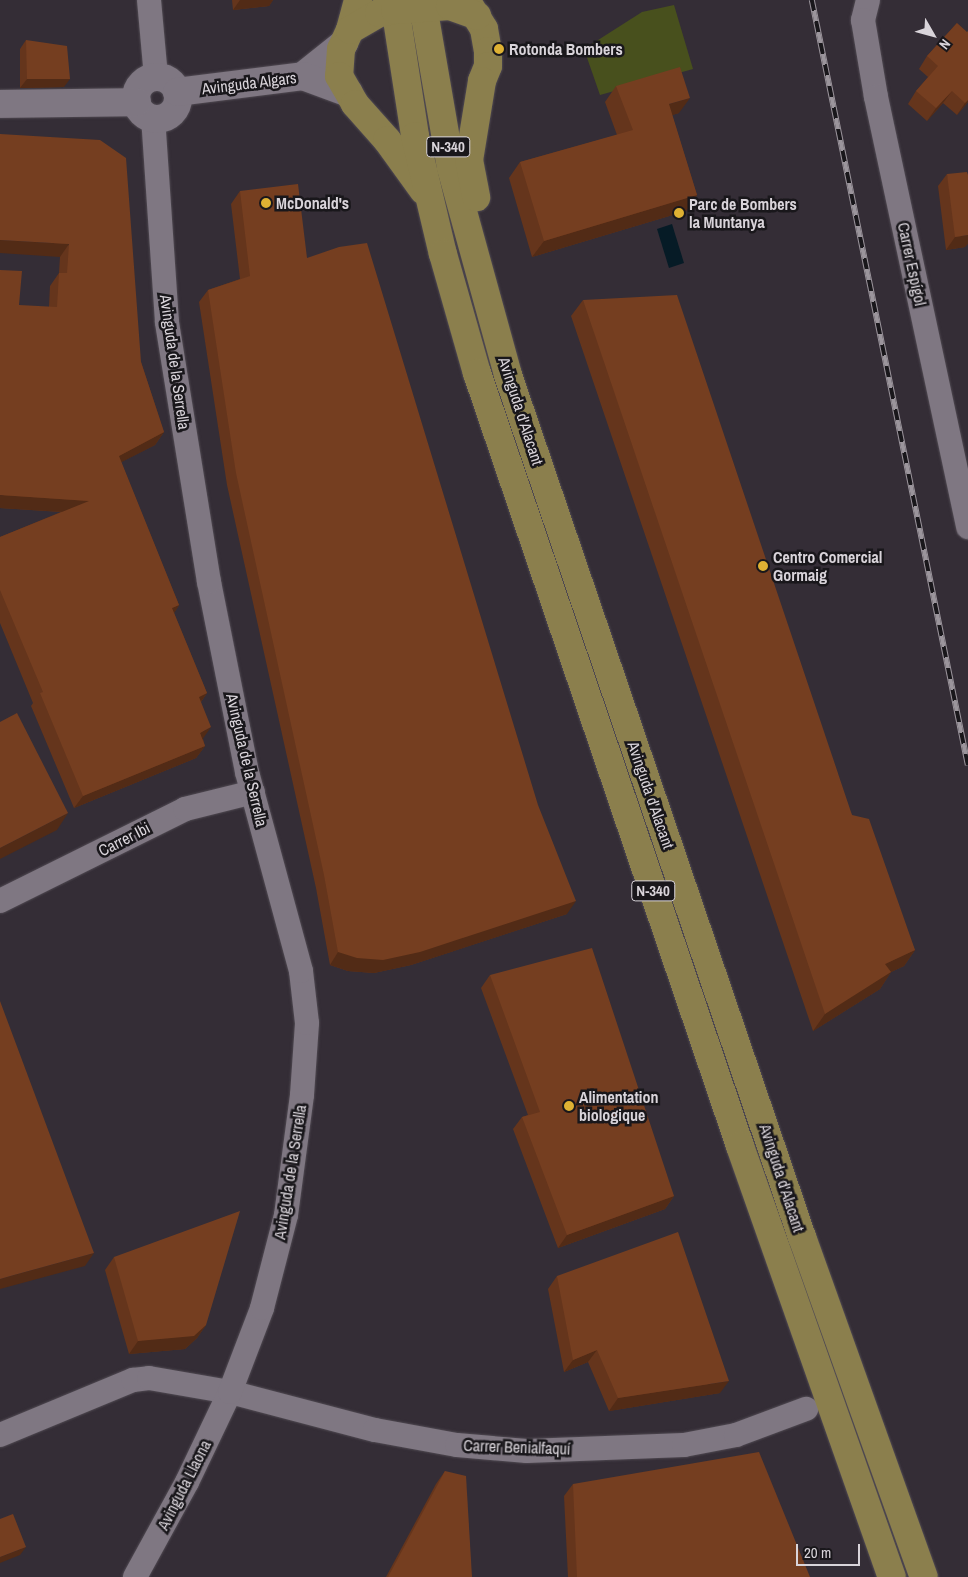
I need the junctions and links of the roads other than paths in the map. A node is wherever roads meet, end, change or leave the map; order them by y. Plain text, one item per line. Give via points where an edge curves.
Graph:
1 (149, 0) edge
2 (358, 0) edge
3 (868, 0) edge
4 (422, 4) edge
5 (395, 5) edge
6 (471, 8) edge
7 (347, 36) junction
8 (303, 76) junction
9 (482, 81) junction
10 (166, 85) junction
11 (352, 98) junction
12 (0, 104) edge
13 (440, 107) junction
14 (145, 110) junction
15 (411, 112) junction
16 (430, 200) junction
17 (484, 292) junction
18 (968, 527) edge
19 (253, 792) junction
20 (0, 900) edge
21 (230, 1392) junction
22 (806, 1410) dead end
23 (0, 1435) edge
24 (135, 1577) edge
25 (892, 1577) edge
26 (924, 1577) edge

1 - 10 street
2 - 7 main road
3 - 18 street, Carrer Espígol via 863,20 876,96
4 - 5 main road
4 - 6 main road
4 - 13 main road, Avinguda d'Alacant / N-340
5 - 7 main road
5 - 15 main road, Avinguda d'Alacant / N-340
6 - 9 main road via 484,29 488,51 488,66
7 - 8 street
7 - 11 main road via 341,49 339,76
8 - 10 street, Avinguda Algars
8 - 11 street, Avinguda Algars
9 - 13 main road via 465,101
9 - 17 main road via 469,160 485,233
10 - 14 street via 141,84 137,90
10 - 14 street via 178,100 172,113 166,117
11 - 15 main road via 369,114 391,117
11 - 16 main road
12 - 14 street
13 - 15 main road
13 - 17 main road, Avinguda d'Alacant / N-340 via 451,168
14 - 19 street, Avinguda de la Serrella via 167,322 209,582
15 - 16 main road, Avinguda d'Alacant / N-340
16 - 25 main road, Avinguda d'Alacant / N-340 via 477,373 539,558 750,1175
17 - 26 main road, Avinguda d'Alacant / N-340 via 518,402 802,1237
19 - 20 street, Carrer Ibi via 185,809
19 - 21 street, Avinguda de la Serrella via 301,971 307,1023 302,1095 286,1215 262,1308
21 - 22 street, Carrer Benialfaquí via 374,1430 457,1445 527,1450 684,1445 736,1435
21 - 23 street, Carrer Benialfaquí via 166,1379 132,1380
21 - 24 street, Avinguda Llaona via 187,1482

